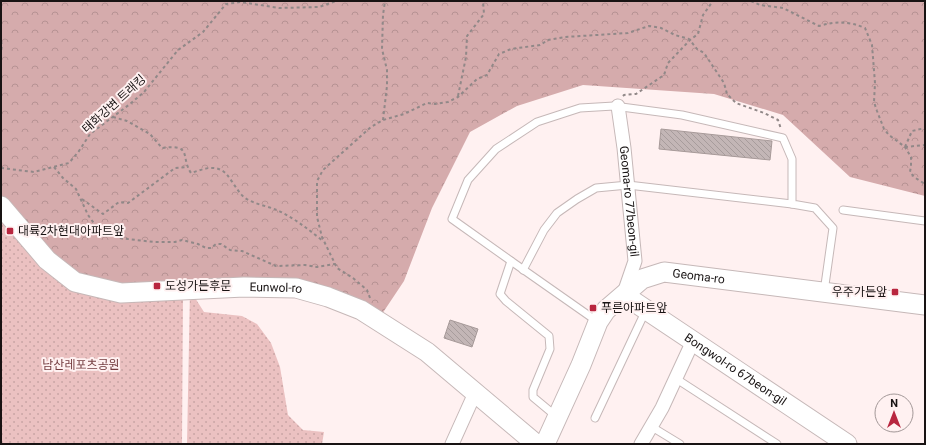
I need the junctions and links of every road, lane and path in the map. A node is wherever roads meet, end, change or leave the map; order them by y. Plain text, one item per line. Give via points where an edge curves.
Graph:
1 (223, 1) edge
2 (336, 1) edge
3 (385, 1) edge
4 (483, 1) edge
5 (713, 1) edge
6 (750, 1) edge
7 (226, 4) junction
8 (690, 40) junction
9 (1, 41) edge
10 (1, 52) edge
11 (458, 97) junction
12 (1, 100) edge
13 (618, 106) junction
14 (113, 117) junction
15 (383, 120) junction
16 (1, 124) edge
17 (925, 128) edge
18 (783, 138) junction
19 (925, 145) edge
20 (905, 147) junction
21 (54, 167) junction
22 (187, 167) junction
23 (1, 168) edge
24 (925, 184) edge
25 (628, 185) junction
26 (81, 199) junction
27 (792, 204) junction
28 (1, 206) edge
29 (843, 210) dead end
30 (925, 221) edge
31 (324, 242) junction
32 (510, 261) junction
33 (335, 264) junction
34 (523, 270) junction
35 (824, 292) junction
36 (624, 295) junction
37 (925, 305) edge
38 (646, 310) junction
39 (378, 320) junction
40 (598, 322) junction
41 (693, 341) junction
42 (675, 378) junction
43 (475, 392) junction
44 (557, 417) junction
45 (595, 418) dead end
46 (652, 427) junction
47 (452, 444) edge
48 (536, 444) edge
49 (545, 444) edge
50 (641, 444) edge
51 (680, 444) edge
52 (777, 444) edge
53 (847, 444) edge

1 - 7 path
2 - 7 path via 319,6 285,8 241,2
3 - 15 path via 382,49 387,70 387,86
4 - 11 path via 484,14 467,36 466,57
5 - 8 path via 703,15 698,34
6 - 20 path via 783,8 819,26 830,23 853,23 865,28 872,45 874,102 877,112 884,129
7 - 14 path, 태화강변 트래킹 via 203,32 178,50 144,92
8 - 11 path via 649,26 628,33 565,37 548,40 540,45 511,49 500,54 487,75 477,79
8 - 13 path via 668,63 664,75 636,94 624,95
8 - 18 path via 709,60 724,83 727,94 736,103 778,120
9 - 10 path
11 - 15 path via 448,102 427,103
12 - 16 path
13 - 18 lane via 682,115
13 - 25 street, Geoma-ro 77beon-gil
13 - 32 lane via 580,108 537,122 496,149 468,180 452,219
14 - 21 path, 태화강변 트래킹 via 90,134 69,163
14 - 22 path via 127,121 150,134 162,148 181,148
15 - 31 path via 371,127 323,170 317,181 317,217
17 - 20 path via 912,131
18 - 27 lane via 792,159
19 - 20 path
20 - 24 path via 911,158 910,172
21 - 23 path, 태화강변 트래킹 via 34,172
21 - 26 path via 76,189
22 - 26 path via 175,168 128,203 119,202 103,214
22 - 31 path via 191,173 205,168 222,170 245,198 289,216
25 - 27 lane
25 - 34 lane via 596,188 557,213 544,230
25 - 36 street, Geoma-ro 77beon-gil via 635,261
26 - 33 path via 98,229 112,232 119,238 154,242 182,240 206,248 221,244 230,250 242,251 276,266 317,267
27 - 35 lane via 815,208 833,228
28 - 39 street, Eunwol-ro via 47,260 75,282 121,293 244,287 296,288 328,297
29 - 30 lane
31 - 33 path
32 - 34 lane
32 - 44 lane via 500,294 549,336 550,349 533,390 533,397
33 - 39 path via 367,290
34 - 40 lane
35 - 36 street, Geoma-ro via 664,272 642,279
35 - 37 street, Geoma-ro
36 - 38 street, Bongwol-ro 67beon-gil
36 - 40 street, Geoma-ro via 606,310
38 - 41 street, Bongwol-ro 67beon-gil
38 - 45 lane
39 - 43 street, Eunwol-ro via 427,352
40 - 44 street, Geoma-ro
41 - 42 street
41 - 53 street, Bongwol-ro 67beon-gil
42 - 46 street
42 - 52 lane
43 - 47 street
43 - 48 street, Eunwol-ro
44 - 49 street, Geoma-ro
46 - 50 street
46 - 51 lane

